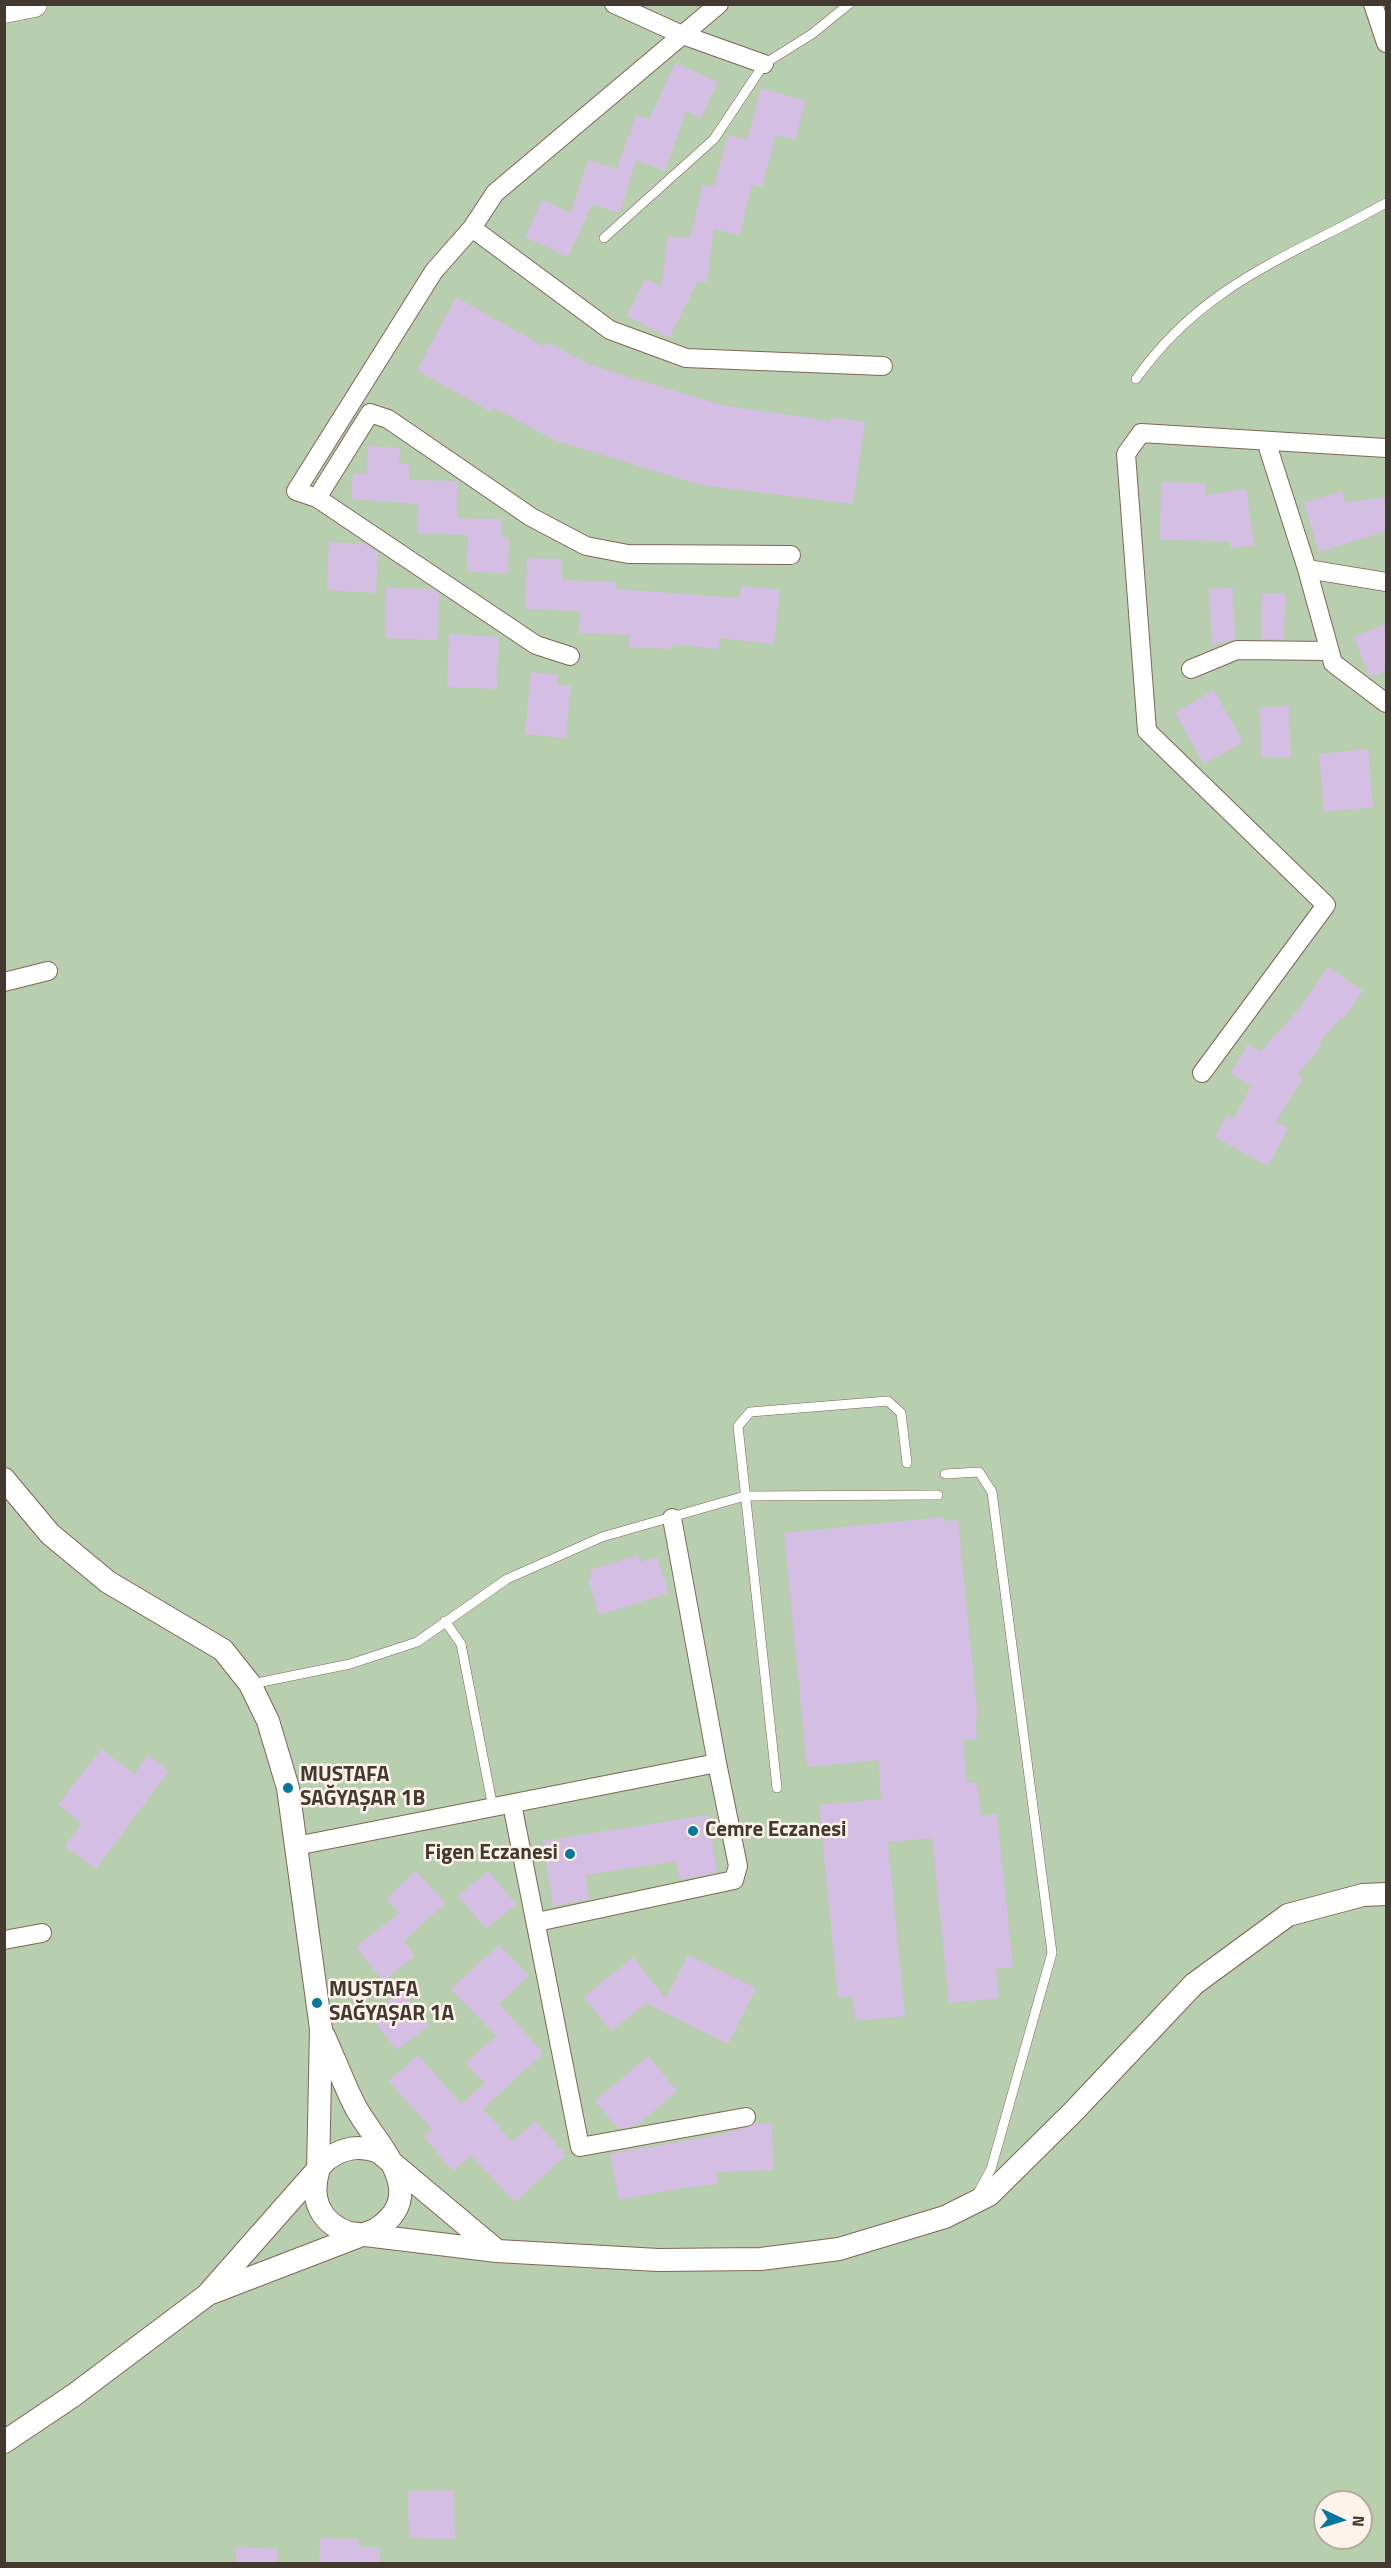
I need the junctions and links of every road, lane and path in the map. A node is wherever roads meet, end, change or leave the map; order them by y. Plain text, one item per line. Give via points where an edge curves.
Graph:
1 (34, 4) edge
2 (614, 4) edge
3 (719, 4) edge
4 (849, 4) edge
5 (1373, 4) edge
6 (4, 10) edge
7 (680, 34) junction
8 (1386, 44) edge
9 (764, 64) junction
10 (1386, 203) edge
11 (472, 228) junction
12 (604, 238) dead end
13 (882, 366) dead end
14 (1136, 379) dead end
15 (1266, 441) junction
16 (1386, 448) edge
17 (317, 498) junction
18 (791, 555) dead end
19 (1307, 569) junction
20 (1386, 582) edge
21 (1328, 651) junction
22 (570, 656) dead end
23 (1191, 669) dead end
24 (1386, 703) edge
25 (48, 971) dead end
26 (4, 982) edge
27 (1202, 1072) dead end
28 (907, 1463) dead end
29 (945, 1474) dead end
30 (4, 1479) edge
31 (938, 1495) dead end
32 (746, 1496) junction
33 (672, 1518) junction
34 (445, 1622) junction
35 (250, 1684) junction
36 (717, 1763) junction
37 (777, 1788) dead end
38 (512, 1804) junction
39 (493, 1808) junction
40 (296, 1846) junction
41 (1386, 1894) edge
42 (537, 1922) junction
43 (42, 1933) dead end
44 (4, 1940) edge
45 (321, 2029) junction
46 (746, 2117) dead end
47 (390, 2162) junction
48 (318, 2172) junction
49 (973, 2203) junction
50 (362, 2234) junction
51 (497, 2251) junction
52 (207, 2295) junction
53 (4, 2442) edge

1 - 6 main road
2 - 7 street
3 - 7 street
4 - 9 lane via 812,34
5 - 8 street
7 - 9 street
7 - 11 street via 495,193
9 - 12 lane via 714,140
10 - 14 lane via 1251,273 1206,303 1166,339
11 - 13 street via 609,330 686,358
11 - 17 street via 434,271 296,491
15 - 16 street
15 - 19 street
15 - 27 street via 1141,433 1126,454 1147,731 1326,904
17 - 18 street via 370,412 388,419 531,517 586,546 628,554
17 - 22 street via 536,645
19 - 20 street
19 - 21 street
21 - 23 street via 1237,650
21 - 24 street via 1333,663
25 - 26 street
28 - 32 lane via 901,1413 888,1401 750,1412 738,1426
29 - 49 lane via 979,1472 992,1492 1052,1953 990,2169
30 - 35 street via 50,1534 108,1582 222,1650
31 - 32 lane
32 - 33 lane
32 - 37 lane
33 - 34 lane via 602,1537 518,1574
33 - 36 street
34 - 35 lane via 417,1642 351,1664
34 - 39 lane via 461,1644
35 - 40 street via 268,1721 288,1788
36 - 38 street
36 - 42 street via 738,1866 734,1880
38 - 39 street
38 - 42 street
39 - 40 street
40 - 45 street
41 - 49 street via 1364,1895 1288,1915 1194,1984 1064,2121 989,2195
42 - 46 street via 580,2147
43 - 44 street
45 - 47 street via 356,2108
45 - 48 street
47 - 48 street via 379,2152 351,2147 332,2156
47 - 50 street via 398,2173 400,2200 386,2223
47 - 51 street
48 - 50 street via 314,2184 319,2210 337,2228
48 - 52 street
49 - 51 street via 945,2217 839,2249 761,2259 658,2260
50 - 51 street
50 - 52 street
52 - 53 street via 74,2396

